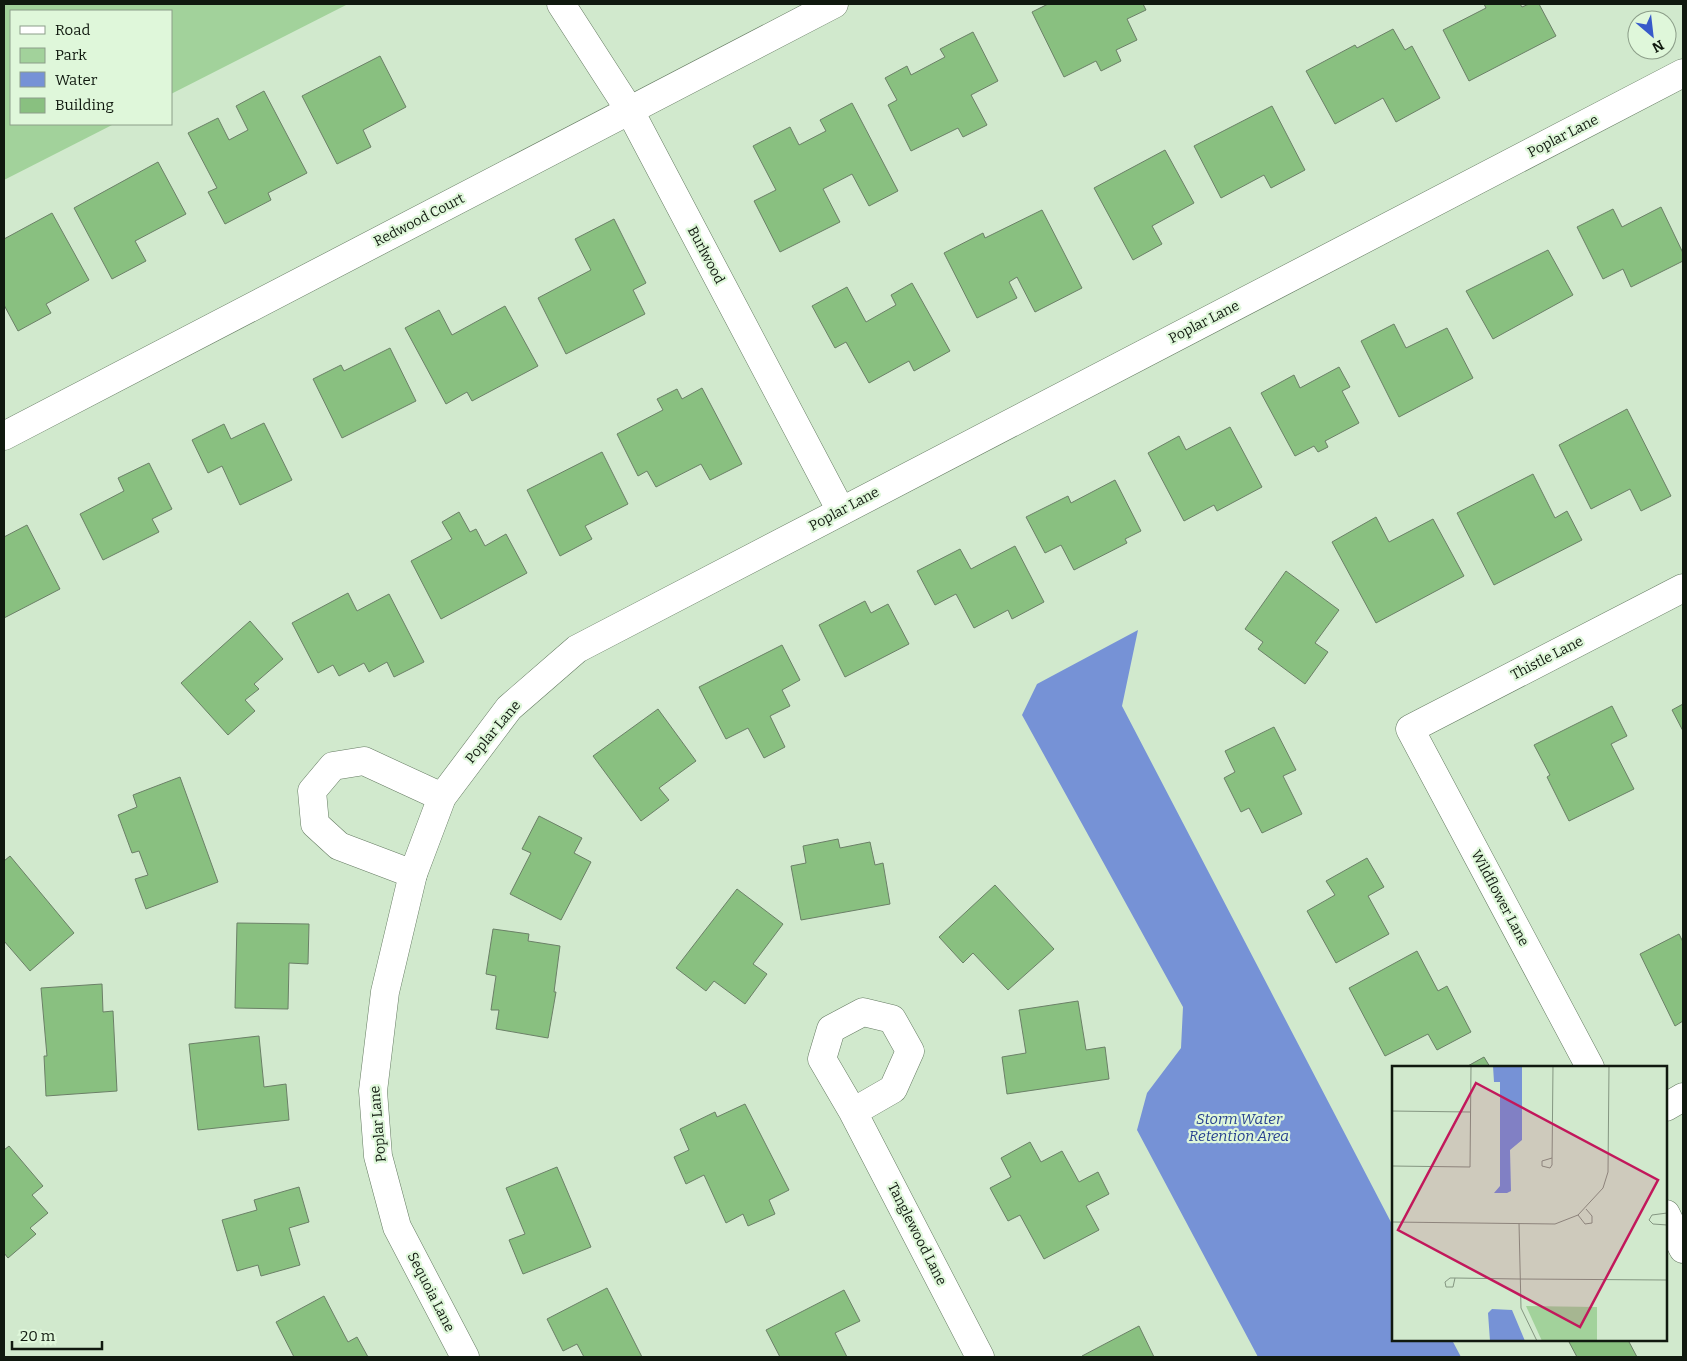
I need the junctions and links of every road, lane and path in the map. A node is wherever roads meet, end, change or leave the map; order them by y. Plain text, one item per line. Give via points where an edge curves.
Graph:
1 (562, 4) edge
2 (834, 4) edge
3 (1683, 73) edge
4 (630, 111) junction
5 (4, 436) edge
6 (841, 511) junction
7 (1683, 588) edge
8 (1410, 729) joint
9 (442, 797) junction
10 (413, 874) junction
11 (1589, 1066) edge
12 (1683, 1098) edge
13 (1667, 1106) edge
14 (853, 1112) dead end
15 (1667, 1216) edge
16 (397, 1227) joint
17 (1683, 1248) edge
18 (465, 1357) edge
19 (980, 1357) edge

1 - 4 street, Burlwood
2 - 4 street, Redwood Court
3 - 6 street, Poplar Lane
4 - 5 street, Redwood Court
4 - 6 street, Burlwood
6 - 9 street, Poplar Lane via 577,649 509,708
7 - 8 street, Thistle Lane
8 - 11 street, Wildflower Lane
9 - 10 street, Poplar Lane
9 - 10 street via 364,761 333,766 312,791 315,824 339,846
10 - 16 street, Poplar Lane via 385,992 372,1091 378,1156
12 - 13 street
14 - 19 street, Tanglewood Lane
15 - 17 street
16 - 18 street, Sequoia Lane

